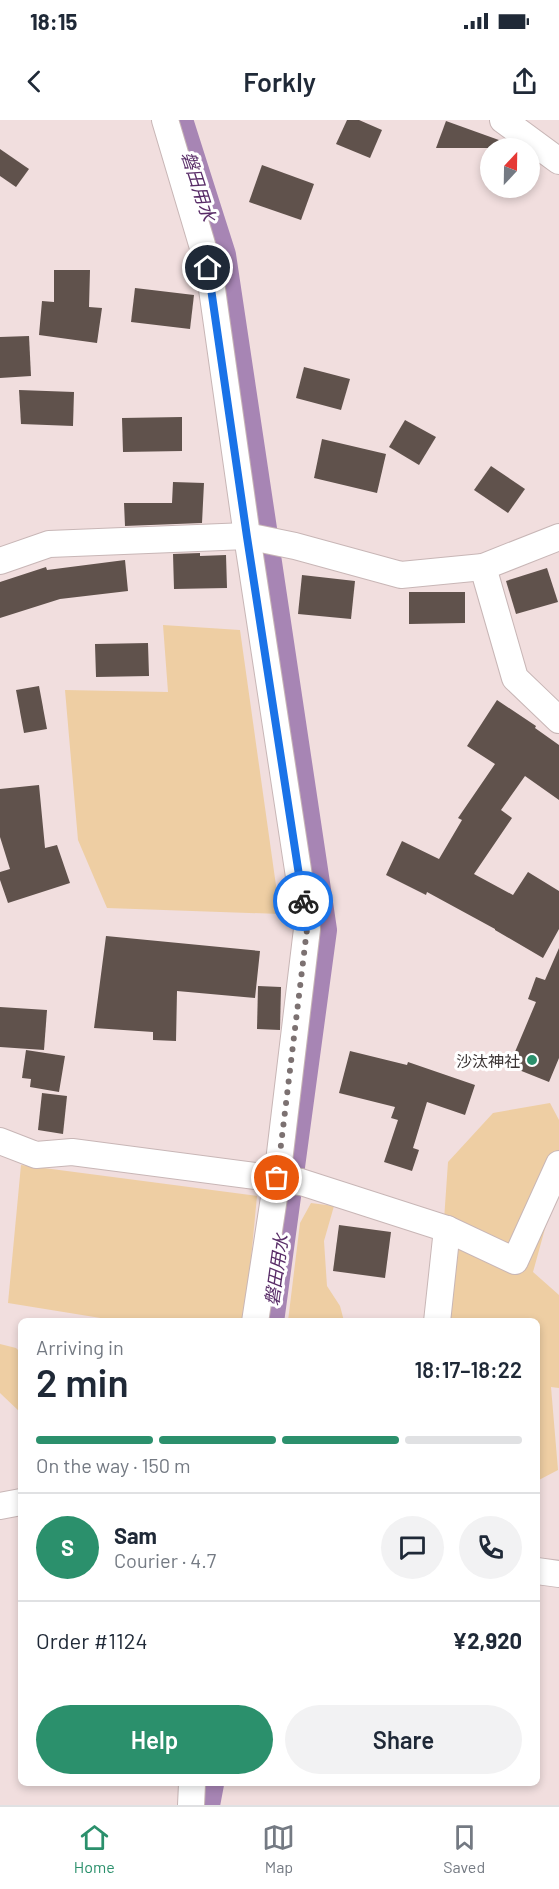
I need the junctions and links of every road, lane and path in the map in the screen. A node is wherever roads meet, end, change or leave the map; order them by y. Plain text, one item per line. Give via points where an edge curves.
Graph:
1 (165, 120) edge
2 (503, 120) edge
3 (559, 161) edge
4 (247, 537) junction
5 (559, 537) edge
6 (0, 561) edge
7 (483, 567) junction
8 (559, 720) edge
9 (0, 1141) edge
10 (559, 1164) edge
11 (286, 1179) junction
12 (447, 1229) junction
13 (256, 1318) edge
14 (436, 1318) edge
15 (18, 1503) edge
16 (0, 1506) edge
17 (540, 1571) edge
18 (559, 1574) edge
19 (192, 1786) edge
20 (191, 1805) edge

1 - 4 street via 208,268
2 - 3 street
4 - 6 street via 49,544
4 - 7 street via 401,575
4 - 11 street via 307,929
5 - 7 street
7 - 8 street via 515,678
9 - 11 street via 36,1155 72,1152
10 - 12 street via 515,1261
11 - 12 street
11 - 13 street
12 - 14 street
15 - 16 street
17 - 18 street
19 - 20 street

